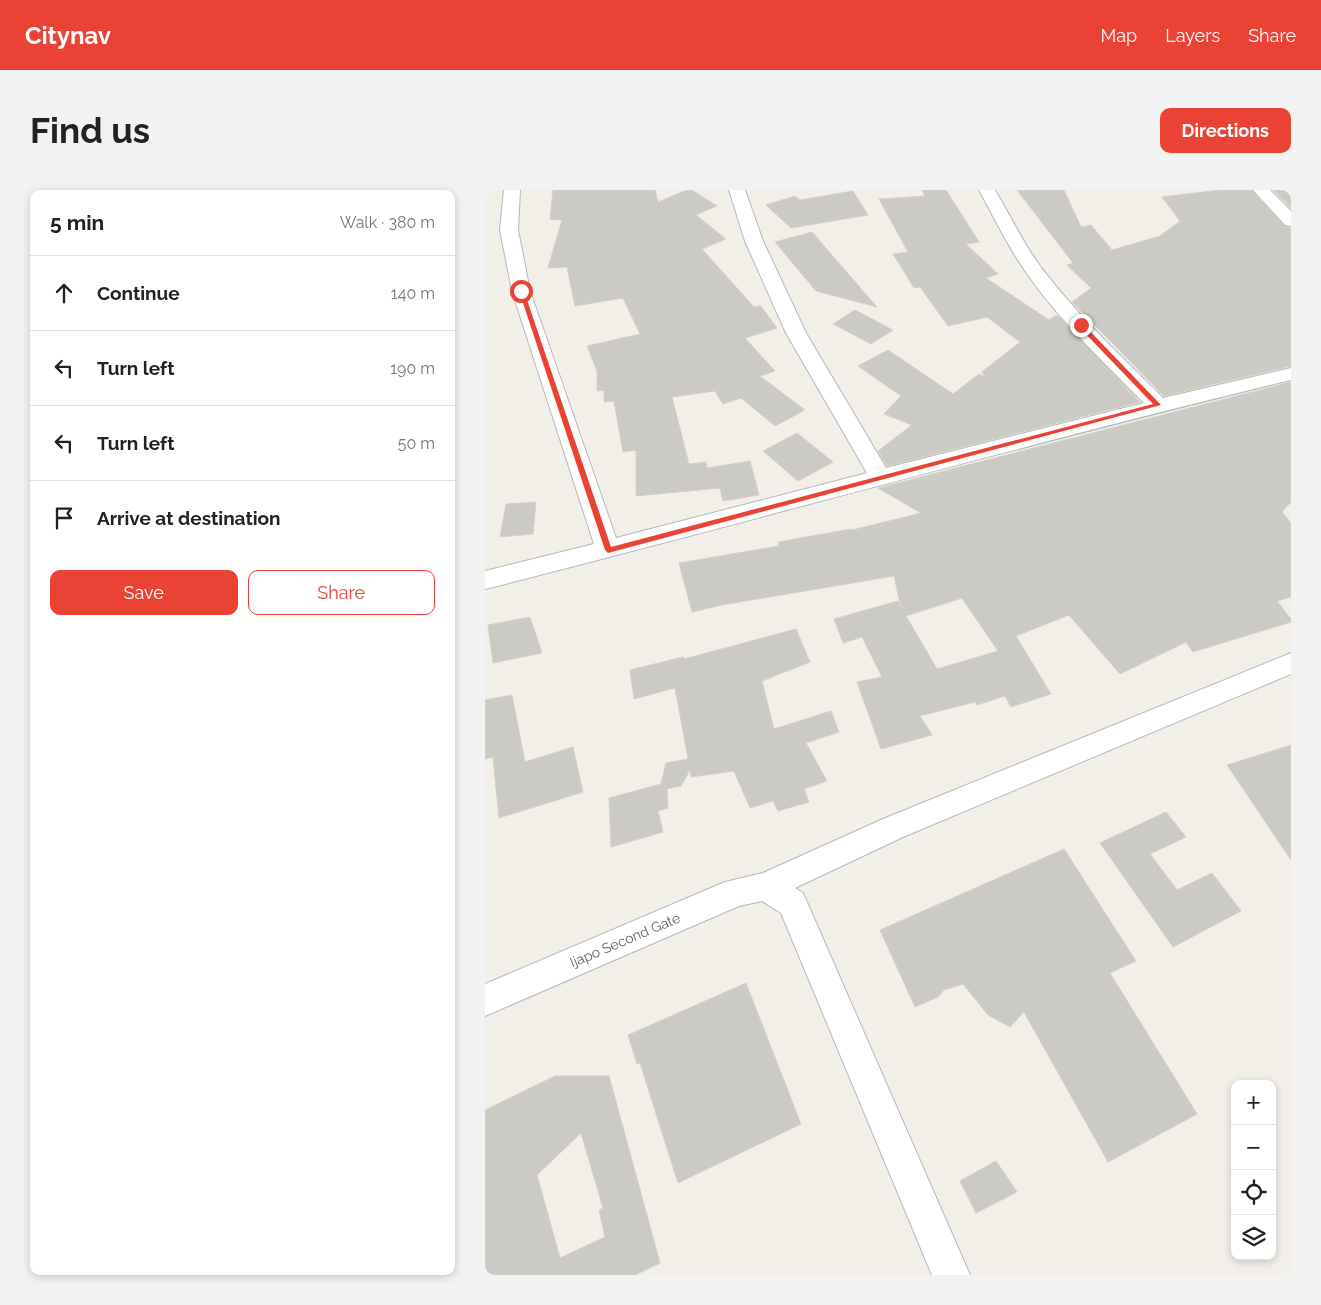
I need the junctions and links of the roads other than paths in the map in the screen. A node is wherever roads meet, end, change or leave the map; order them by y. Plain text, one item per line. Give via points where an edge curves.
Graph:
1 (512, 190) edge
2 (737, 190) edge
3 (987, 190) edge
4 (1261, 190) edge
5 (1291, 221) edge
6 (1291, 374) edge
7 (1157, 405) junction
8 (880, 477) junction
9 (608, 550) junction
10 (485, 580) edge
11 (1291, 663) edge
12 (767, 886) junction
13 (485, 1000) edge
14 (951, 1275) edge

1 - 9 street via 509,230 521,291
2 - 8 street via 754,241 796,333
3 - 7 street via 1040,278
4 - 5 street
6 - 7 street
7 - 8 street
8 - 9 street
9 - 10 street
11 - 12 street, Ijapo Second Gate via 893,828
12 - 13 street, Ijapo Second Gate via 736,892
12 - 14 street via 792,903

